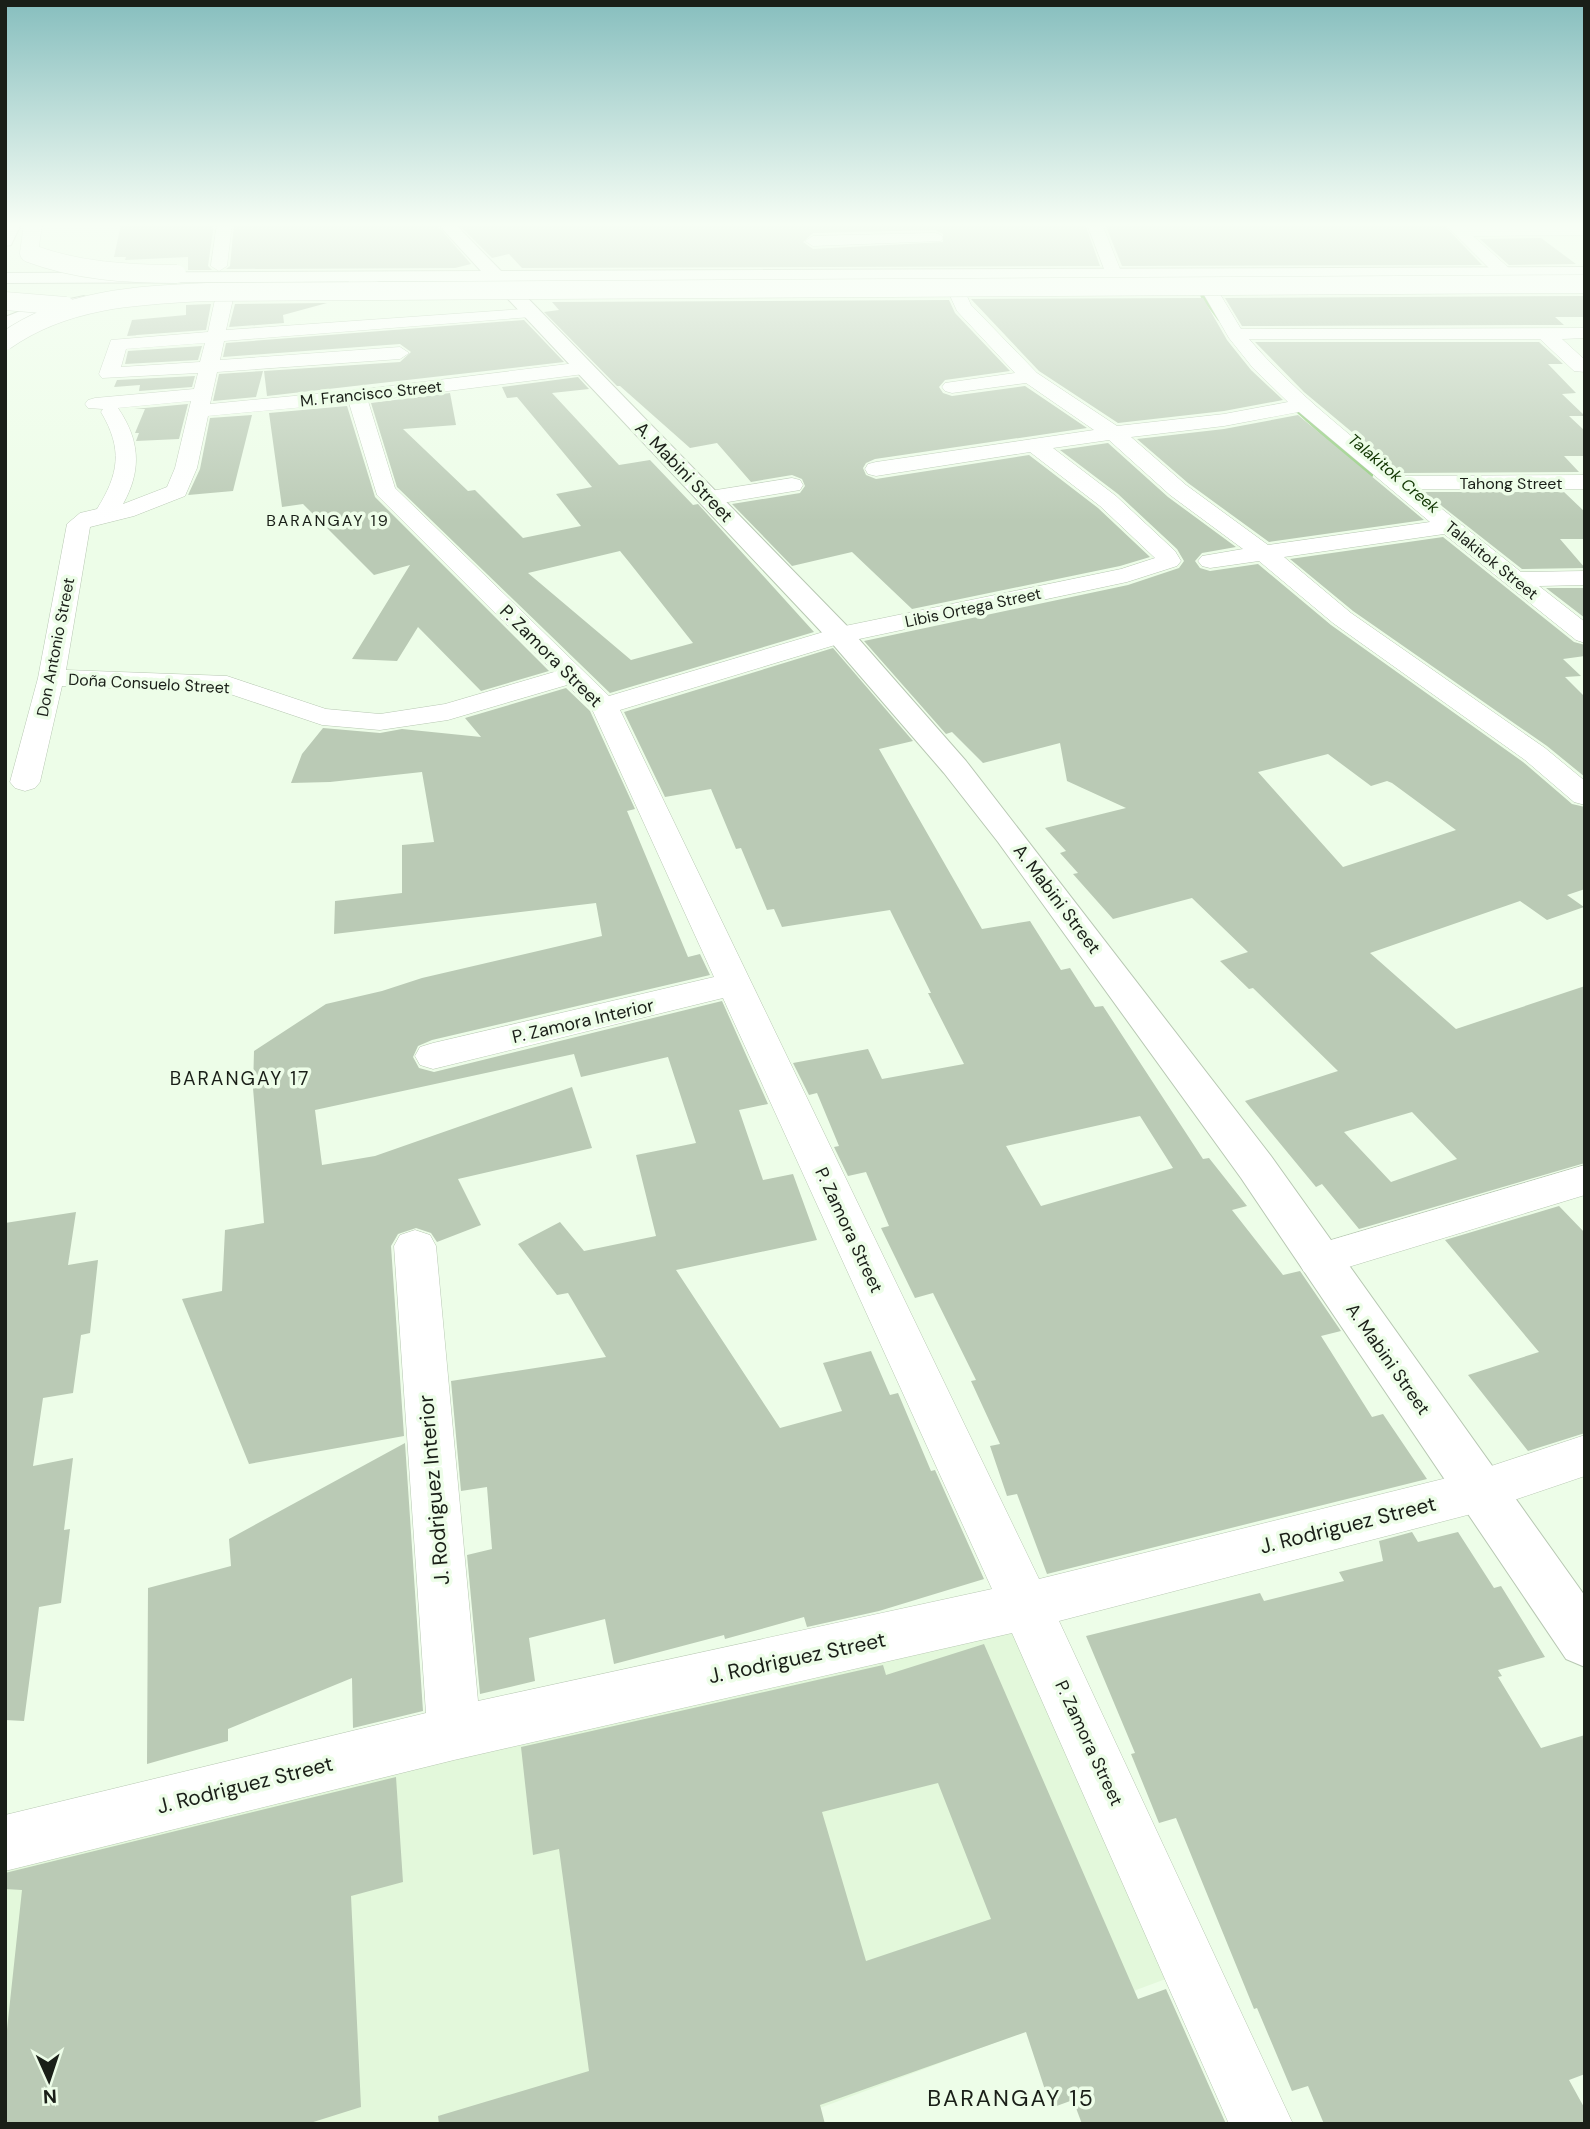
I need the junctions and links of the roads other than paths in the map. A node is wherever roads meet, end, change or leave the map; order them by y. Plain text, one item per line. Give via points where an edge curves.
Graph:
1 (32, 323) edge
2 (220, 323) edge
3 (388, 323) edge
4 (542, 323) edge
5 (979, 323) edge
6 (1230, 323) edge
7 (1545, 333) junction
8 (1585, 333) edge
9 (1236, 334) junction
10 (217, 337) junction
11 (5, 341) edge
12 (400, 353) dead end
13 (1581, 367) dead end
14 (208, 368) junction
15 (584, 368) junction
16 (1030, 376) junction
17 (951, 387) dead end
18 (356, 396) junction
19 (200, 402) junction
20 (1303, 405) junction
21 (103, 408) joint
22 (1112, 433) junction
23 (1032, 444) junction
24 (876, 470) dead end
25 (1585, 482) edge
26 (1395, 483) junction
27 (792, 485) dead end
28 (710, 498) junction
29 (97, 516) junction
30 (1438, 528) junction
31 (1263, 552) junction
32 (1210, 561) dead end
33 (1585, 578) edge
34 (1517, 579) junction
35 (840, 635) junction
36 (1585, 635) edge
37 (572, 675) junction
38 (51, 678) junction
39 (604, 706) junction
40 (25, 782) dead end
41 (1585, 796) edge
42 (733, 984) junction
43 (433, 1056) dead end
44 (1585, 1180) edge
45 (415, 1246) dead end
46 (1319, 1260) junction
47 (1585, 1455) edge
48 (1479, 1491) junction
49 (1026, 1606) junction
50 (1585, 1641) edge
51 (454, 1733) junction
52 (5, 1843) edge
53 (1261, 2124) edge

1 - 11 main road, bridge
2 - 10 street
3 - 10 street
4 - 15 main road, A. Mabini Street
5 - 16 street
6 - 9 street, Talakitok Street
7 - 8 street
7 - 9 street
7 - 13 street
9 - 20 street, Talakitok Street
10 - 14 street
10 - 14 street via 118,344 109,374
12 - 14 street
14 - 19 street
15 - 18 street, M. Francisco Street
15 - 28 main road, A. Mabini Street
16 - 17 street
16 - 22 street
18 - 19 street, M. Francisco Street
18 - 37 street, P. Zamora Street via 385,490
19 - 21 street, M. Francisco Street
19 - 29 street via 177,491 158,501
20 - 22 street
20 - 26 street, Talakitok Street
21 - 29 street, Don Antonio Street via 123,429 128,449 125,474
22 - 23 street
22 - 31 street via 1178,490
23 - 24 street
23 - 35 street, Libis Ortega Street via 1108,501 1169,561 1127,575
25 - 26 street, Tahong Street
26 - 30 street, Talakitok Street
27 - 28 street
28 - 35 main road, A. Mabini Street
29 - 38 street, Don Antonio Street via 79,524
30 - 31 street
30 - 34 street, Talakitok Street
31 - 32 street
31 - 41 street via 1312,595 1535,754
33 - 34 street
34 - 36 street, Talakitok Street
35 - 39 street, Libis Ortega Street
35 - 46 main road, A. Mabini Street via 1017,846 1256,1167
37 - 38 street, Doña Consuelo Street via 447,712 380,722 322,717 227,684
37 - 39 street, P. Zamora Street
38 - 40 street, Don Antonio Street
39 - 42 street, P. Zamora Street
42 - 43 street, P. Zamora Interior
42 - 49 street, P. Zamora Street
44 - 46 street
45 - 51 street, J. Rodriguez Interior
46 - 48 main road, A. Mabini Street
47 - 48 street, J. Rodriguez Street
48 - 49 street, J. Rodriguez Street
48 - 50 main road, A. Mabini Street
49 - 51 street, J. Rodriguez Street
49 - 53 street, P. Zamora Street
51 - 52 street, J. Rodriguez Street

